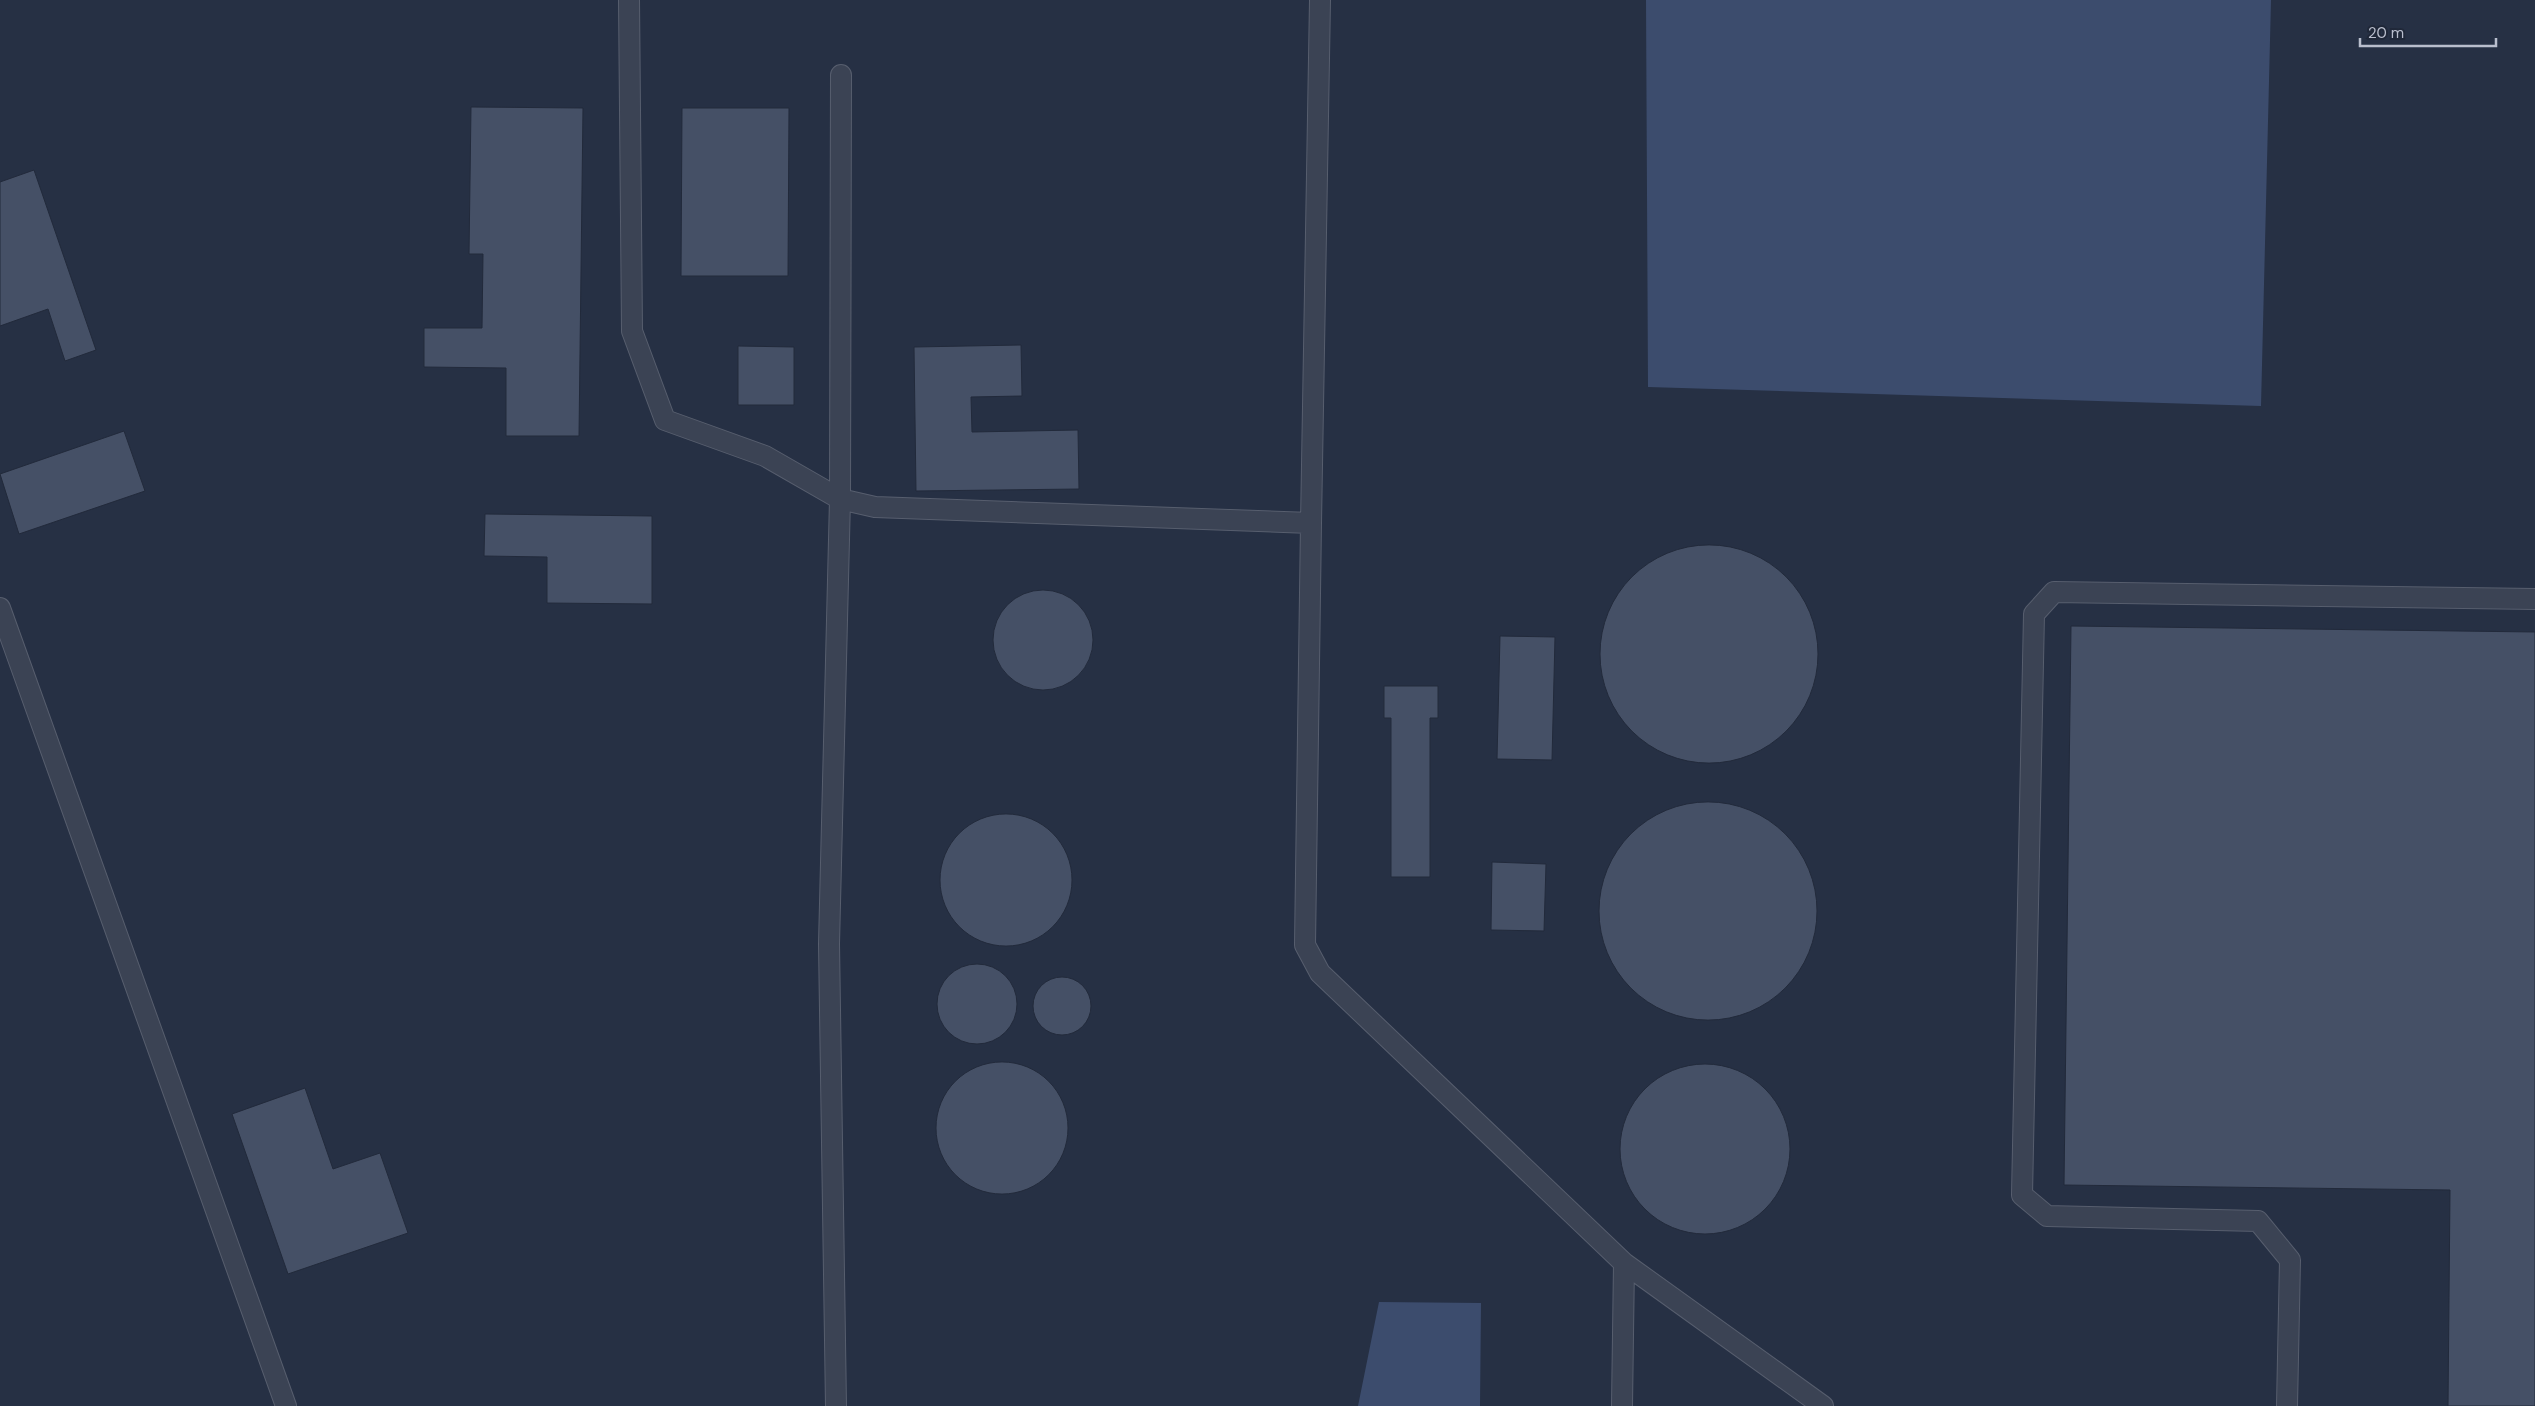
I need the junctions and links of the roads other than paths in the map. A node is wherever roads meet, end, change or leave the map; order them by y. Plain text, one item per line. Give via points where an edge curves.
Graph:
1 (629, 0) edge
2 (1320, 0) edge
3 (841, 75) dead end
4 (840, 499) junction
5 (1311, 523) junction
6 (2535, 599) edge
7 (0, 608) edge
8 (1624, 1263) junction
9 (286, 1406) edge
10 (836, 1406) edge
11 (1622, 1406) edge
12 (1823, 1406) edge
13 (2287, 1406) edge

1 - 4 lane via 632,332 665,420 765,456
2 - 5 lane
3 - 4 lane
4 - 5 lane via 874,507
4 - 10 lane via 829,944
5 - 8 lane via 1305,945 1320,973
6 - 13 lane via 2054,592 2034,614 2022,1195 2047,1216 2258,1221 2290,1260
7 - 9 lane
8 - 11 lane
8 - 12 lane

